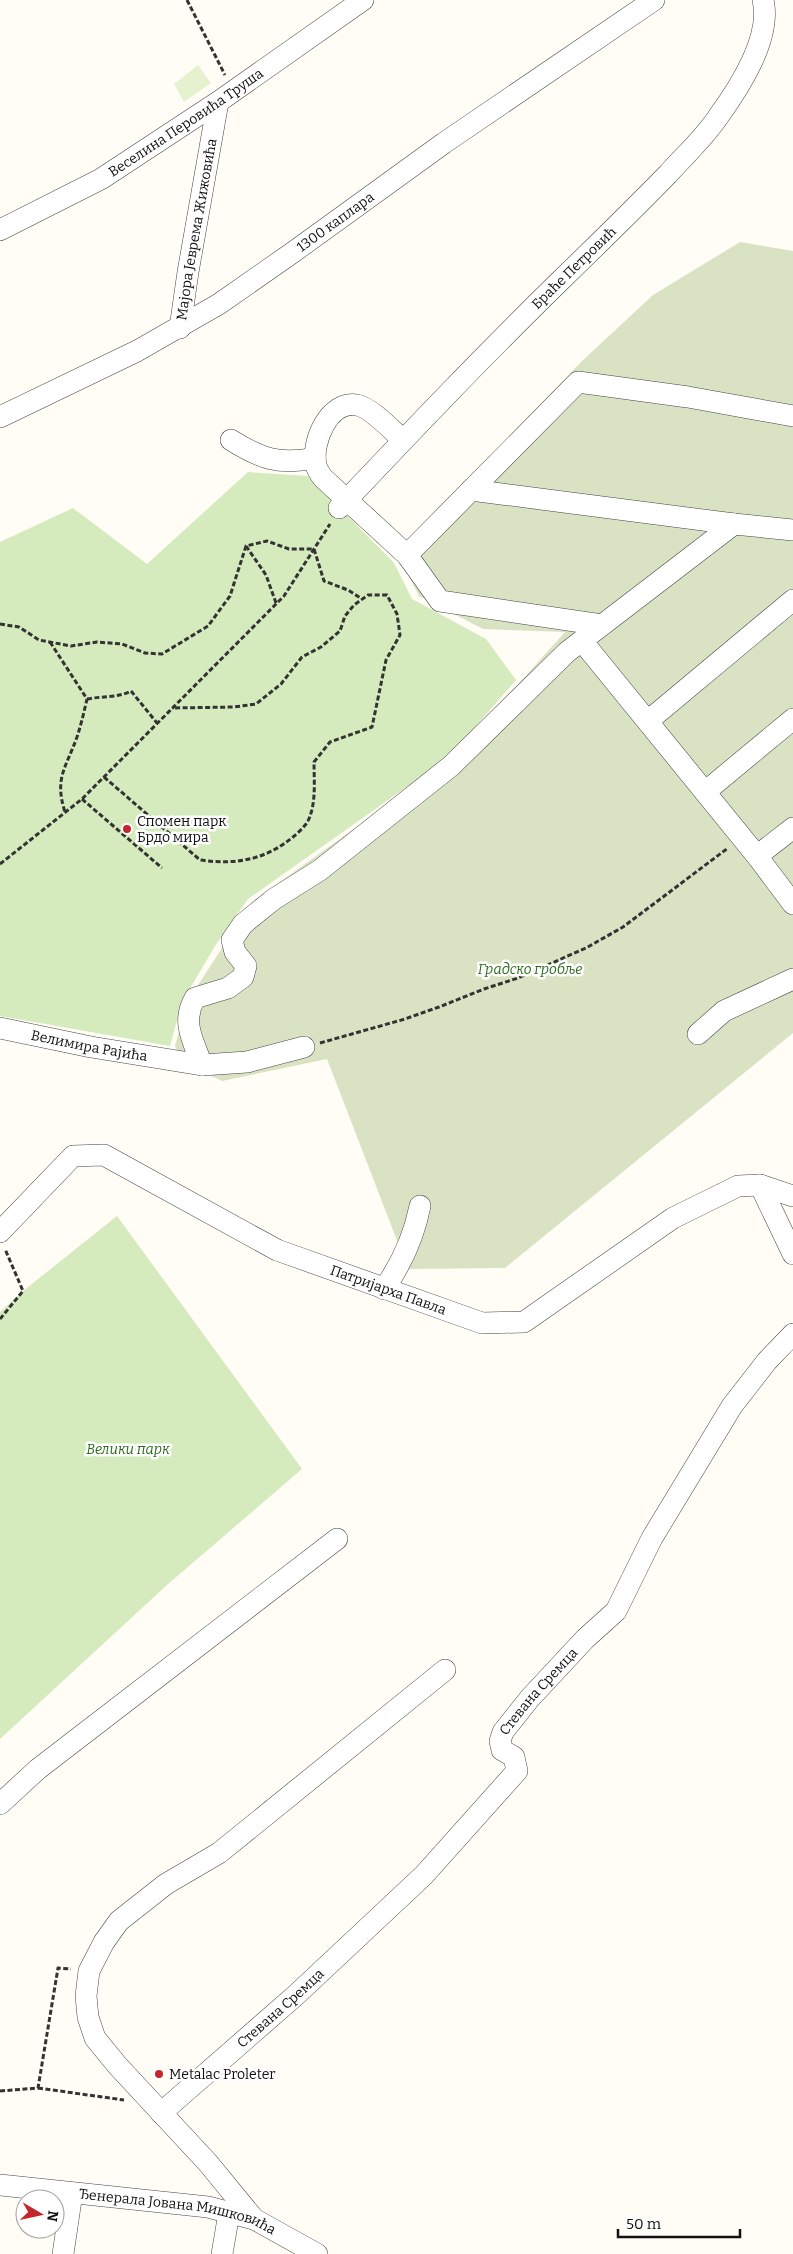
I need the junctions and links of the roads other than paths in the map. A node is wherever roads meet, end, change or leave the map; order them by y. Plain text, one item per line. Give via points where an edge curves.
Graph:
1 (363, 0) edge
2 (654, 0) edge
3 (763, 0) edge
4 (225, 97) junction
5 (0, 230) edge
6 (180, 328) junction
7 (793, 416) edge
8 (0, 417) edge
9 (231, 440) dead end
10 (403, 440) junction
11 (315, 458) junction
12 (471, 490) junction
13 (343, 504) junction
14 (734, 524) junction
15 (793, 530) edge
16 (407, 555) junction
17 (793, 600) edge
18 (602, 626) junction
19 (582, 641) junction
20 (793, 718) edge
21 (648, 721) junction
22 (705, 792) junction
23 (793, 828) edge
24 (757, 856) junction
25 (793, 904) edge
26 (793, 979) edge
27 (0, 1028) edge
28 (698, 1034) dead end
29 (304, 1047) road end
30 (202, 1064) junction
31 (760, 1185) junction
32 (793, 1196) edge
33 (420, 1206) dead end
34 (2, 1240) edge
35 (793, 1254) edge
36 (384, 1289) junction
37 (793, 1334) edge
38 (337, 1539) dead end
39 (445, 1670) dead end
40 (0, 1804) edge
41 (156, 2108) junction
42 (0, 2185) edge
43 (72, 2193) junction
44 (229, 2213) junction
45 (254, 2219) junction
46 (63, 2254) edge
47 (222, 2254) edge
48 (318, 2254) edge

1 - 4 street, Веселина Перовића Труша
2 - 6 street, 1300 каплара via 444,143 241,289
3 - 10 street, Браће Петровић via 762,28 750,67 707,131 634,209
4 - 5 street, Веселина Перовића Труша via 101,179
4 - 6 street, Мајора Јеврема Жижовића via 188,272
6 - 8 street, 1300 каплара
7 - 12 street via 688,396 578,382
9 - 11 street via 271,460 295,462
10 - 11 street via 363,407 347,405 326,422
10 - 13 street, Браће Петровић
11 - 13 street via 323,478
12 - 14 street
12 - 16 street
13 - 16 street
14 - 15 street
14 - 18 street
16 - 18 street via 440,601
17 - 21 street
18 - 19 street
19 - 21 street
19 - 30 street via 451,766 320,870 274,899 243,924 232,940 234,952 246,966 243,977 228,988 195,998 188,1010 189,1026
20 - 22 street
21 - 22 street
22 - 24 street
23 - 24 street
24 - 25 street
26 - 28 street via 724,1010
27 - 30 street, Велимира Рајића via 91,1047
29 - 30 street, Велимира Рајића via 246,1062
31 - 32 street, Патријарха Павла
31 - 35 street
31 - 36 street, Патријарха Павла via 738,1186 673,1218 524,1322 482,1324
33 - 36 street via 400,1266
34 - 36 street, Патријарха Павла via 73,1156 104,1154 277,1250
37 - 41 street, Стевана Сремца via 732,1406 652,1538 616,1612 585,1639 503,1732 502,1750 514,1758 517,1771 424,1875 296,1995
38 - 40 street via 38,1769
39 - 41 street via 219,1854 166,1884 119,1920 104,1942 89,1972 88,2017 95,2038
41 - 45 street via 208,2163
42 - 43 street, Ђенерала Јована Мишковића
43 - 44 street, Ђенерала Јована Мишковића via 208,2207
43 - 46 street
44 - 45 street, Ђенерала Јована Мишковића
44 - 47 street
45 - 48 street, Ђенерала Јована Мишковића

